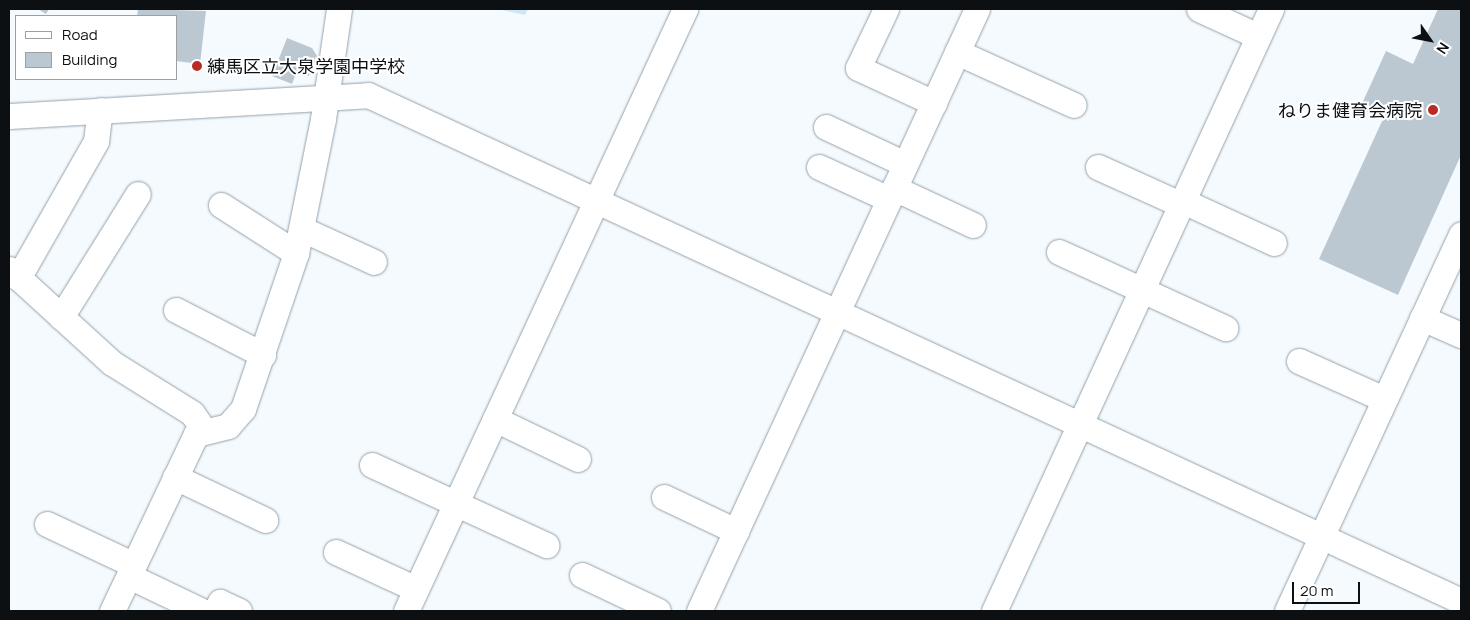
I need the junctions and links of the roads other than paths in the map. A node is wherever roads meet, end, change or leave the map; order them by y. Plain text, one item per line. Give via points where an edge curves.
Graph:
1 (339, 9) edge
2 (685, 9) edge
3 (886, 9) edge
4 (977, 9) edge
5 (1199, 9) edge
6 (1271, 9) edge
7 (1258, 36) junction
8 (957, 52) junction
9 (324, 97) junction
10 (934, 103) junction
11 (1074, 105) dead end
12 (100, 110) junction
13 (9, 116) edge
14 (826, 127) dead end
15 (905, 164) junction
16 (819, 167) dead end
17 (1098, 168) dead end
18 (138, 194) dead end
19 (892, 194) junction
20 (597, 201) junction
21 (1182, 203) junction
22 (221, 205) dead end
23 (973, 224) dead end
24 (302, 230) junction
25 (1461, 234) edge
26 (1274, 243) dead end
27 (1059, 252) dead end
28 (296, 253) junction
29 (374, 262) dead end
30 (14, 274) edge
31 (1141, 290) junction
32 (176, 310) dead end
33 (837, 312) junction
34 (62, 317) junction
35 (1422, 318) junction
36 (1225, 328) dead end
37 (1461, 336) edge
38 (263, 355) junction
39 (1299, 361) dead end
40 (1384, 400) junction
41 (495, 419) junction
42 (1079, 424) junction
43 (204, 430) junction
44 (578, 459) dead end
45 (372, 465) dead end
46 (175, 477) junction
47 (664, 497) dead end
48 (456, 503) junction
49 (265, 520) dead end
50 (47, 524) dead end
51 (736, 531) junction
52 (1321, 537) junction
53 (546, 546) dead end
54 (336, 552) dead end
55 (131, 570) junction
56 (582, 575) dead end
57 (416, 589) junction
58 (1461, 601) edge
59 (112, 611) edge
60 (202, 611) edge
61 (216, 611) edge
62 (239, 611) edge
63 (406, 611) edge
64 (658, 611) edge
65 (699, 611) edge
66 (994, 611) edge
67 (1287, 611) edge

1 - 9 street
2 - 20 street
3 - 10 street via 858,68
4 - 8 street
5 - 7 street
6 - 7 street
7 - 21 street
8 - 10 street
8 - 11 street
9 - 12 street
9 - 20 street via 368,95
9 - 24 street
10 - 15 street
12 - 13 street
12 - 30 street via 96,141
14 - 15 street
15 - 19 street
16 - 19 street
17 - 21 street
18 - 34 street
19 - 23 street
19 - 33 street
20 - 33 street
20 - 41 street
21 - 26 street
21 - 31 street
22 - 28 street
24 - 28 street
24 - 29 street
25 - 35 street
27 - 31 street
28 - 38 street
30 - 34 street
31 - 36 street
31 - 42 street
32 - 38 street
33 - 42 street
33 - 51 street
34 - 43 street via 112,363 192,413
35 - 37 street
35 - 40 street
38 - 43 street via 237,420 228,426
39 - 40 street
40 - 52 street
41 - 44 street
41 - 48 street
42 - 52 street
42 - 66 street
43 - 46 street via 196,434
45 - 48 street
46 - 49 street
46 - 55 street
47 - 51 street
48 - 53 street
48 - 57 street
50 - 55 street
51 - 65 street
52 - 58 street
52 - 67 street
54 - 57 street
55 - 59 street
55 - 60 street
56 - 64 street
57 - 63 street
61 - 62 street via 220,602

